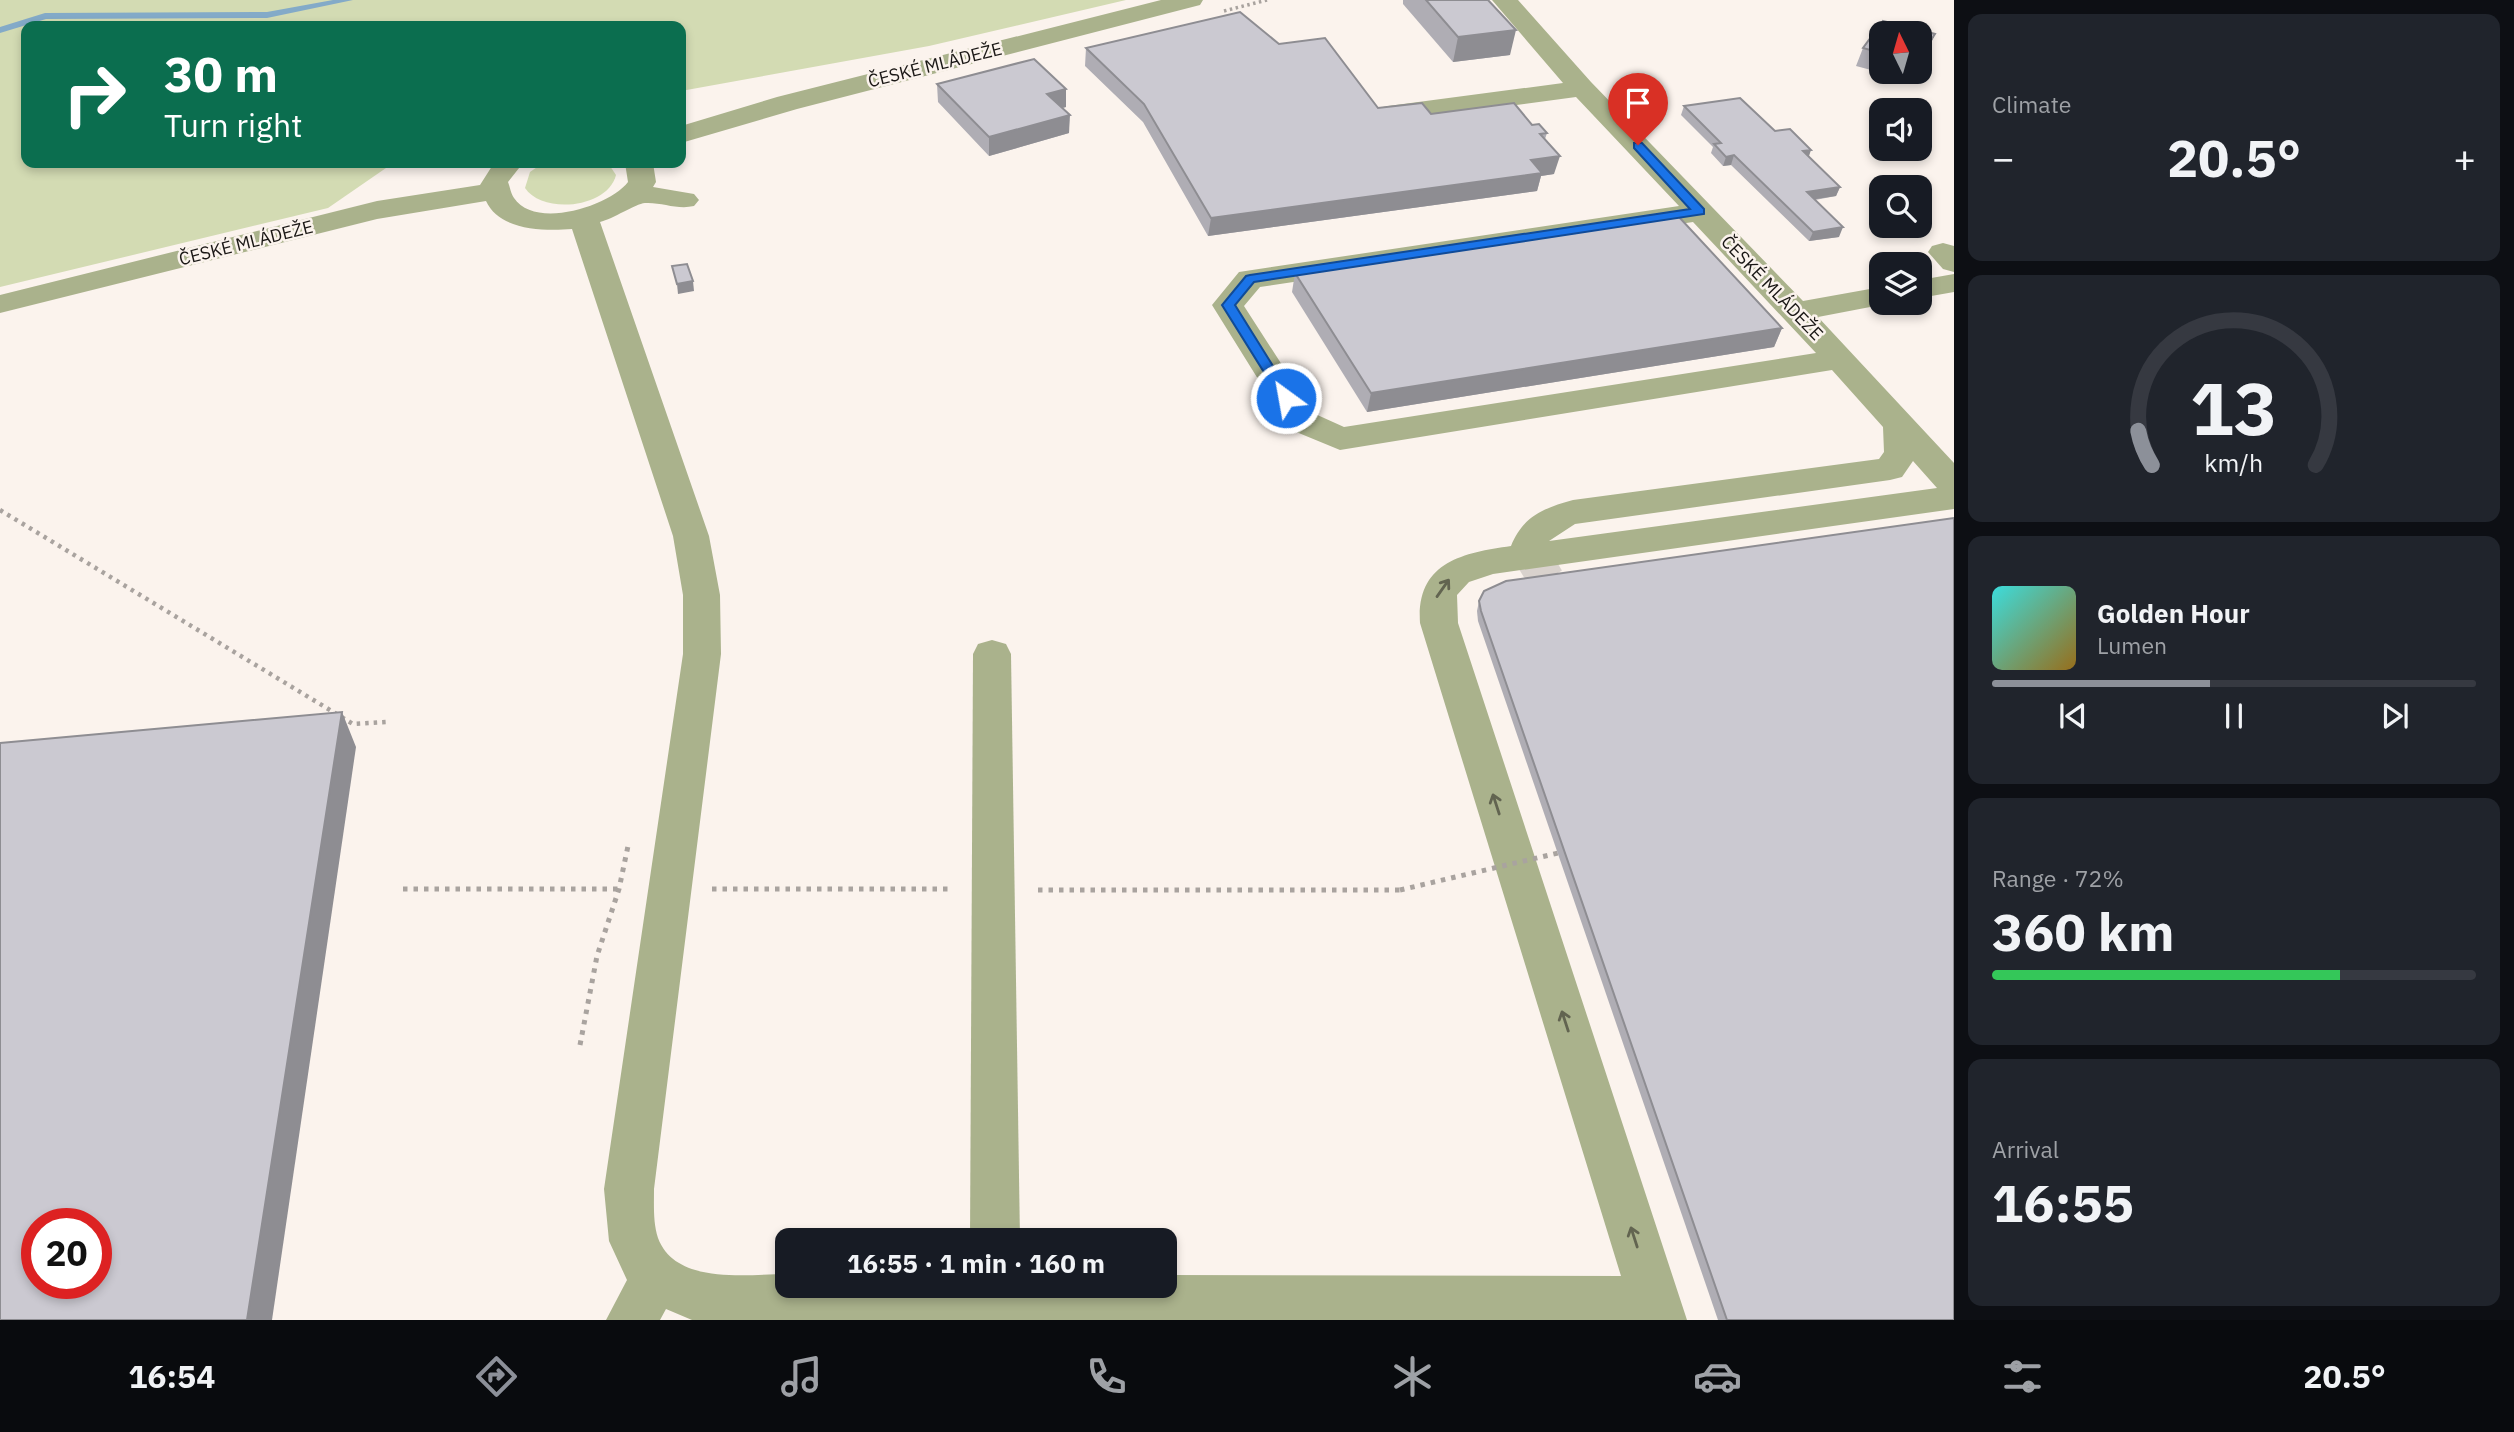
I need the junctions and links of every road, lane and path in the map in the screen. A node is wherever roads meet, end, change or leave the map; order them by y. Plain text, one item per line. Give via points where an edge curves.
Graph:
1 (1191, 0) edge
2 (1504, 0) edge
3 (1582, 88) junction
4 (1388, 114) edge
5 (686, 133) edge
6 (504, 168) edge
7 (641, 168) edge
8 (494, 191) junction
9 (635, 193) junction
10 (684, 200) dead end
11 (1699, 212) junction
12 (584, 219) junction
13 (1954, 283) edge
14 (1932, 287) edge
15 (1869, 298) edge
16 (0, 304) edge
17 (1796, 312) junction
18 (1840, 359) junction
19 (1900, 426) junction
20 (1954, 484) edge
21 (1954, 497) edge
22 (0, 510) edge
23 (1528, 549) dead end
24 (992, 654) dead end
25 (387, 722) dead end
26 (630, 837) dead end
27 (1558, 853) edge
28 (403, 889) dead end
29 (619, 889) junction
30 (670, 889) junction
31 (993, 890) junction
32 (580, 1045) dead end
33 (995, 1228) edge
34 (657, 1276) junction
35 (775, 1295) edge
36 (1151, 1298) edge
37 (1658, 1311) edge
38 (632, 1320) edge

1 - 5 street, ČESKÉ MLÁDEŽE via 787,103
2 - 3 street, ČESKÉ MLÁDEŽE
3 - 4 street
3 - 11 street, ČESKÉ MLÁDEŽE
6 - 8 street
7 - 9 street via 644,175
8 - 12 street via 503,206 524,217
8 - 16 street, ČESKÉ MLÁDEŽE via 377,210
9 - 10 street
9 - 12 street via 611,210
11 - 17 street, ČESKÉ MLÁDEŽE
11 - 18 street via 1250,279 1228,305 1301,421 1340,439
12 - 30 street via 691,536 705,608
13 - 14 street
15 - 17 street
17 - 18 street, ČESKÉ MLÁDEŽE
18 - 19 street, ČESKÉ MLÁDEŽE
19 - 20 street, ČESKÉ MLÁDEŽE
19 - 23 street via 1903,445 1890,470 1573,512 1541,526
37 -> 21 street via 1439,623 1436,600 1456,574 1493,561
22 - 25 path via 353,724
24 - 31 street
26 - 29 path
27 - 31 path, bridge via 1400,890
28 - 29 path
29 - 30 path
29 - 32 path via 597,956
30 - 31 path
30 - 34 street via 629,1189 628,1226 636,1250
31 - 33 street
34 - 35 street via 695,1296
34 - 38 street
36 - 37 street

